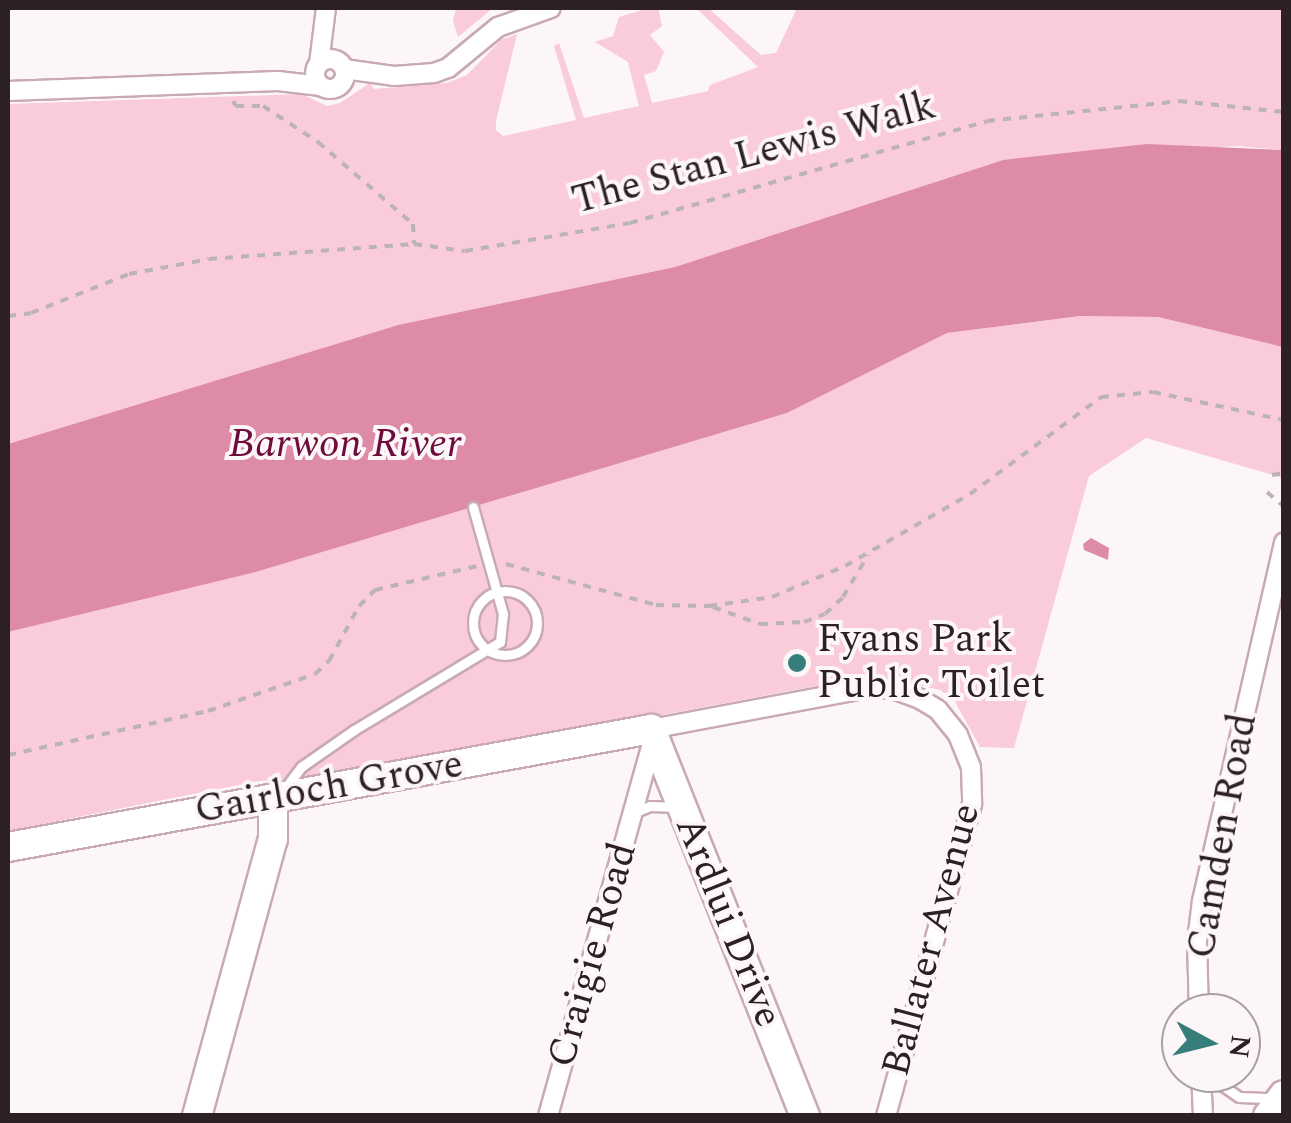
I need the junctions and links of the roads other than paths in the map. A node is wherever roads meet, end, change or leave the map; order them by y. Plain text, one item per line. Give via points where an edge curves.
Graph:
1 (326, 8) edge
2 (551, 8) edge
3 (330, 72) junction
4 (8, 91) edge
5 (473, 508) dead end
6 (1284, 542) edge
7 (498, 595) junction
8 (490, 652) junction
9 (652, 733) junction
10 (276, 798) junction
11 (683, 810) junction
12 (632, 814) junction
13 (8, 847) edge
14 (1199, 993) edge
15 (1233, 1093) edge
16 (1278, 1102) edge
17 (197, 1116) edge
18 (548, 1116) edge
19 (805, 1116) edge
20 (886, 1116) edge

1 - 3 street
2 - 3 street via 498,26 448,68 394,76
3 - 4 street via 278,81
5 - 7 lane
6 - 14 street, Camden Road via 1200,914
7 - 8 lane via 504,628
7 - 8 lane via 481,602 473,620 475,639
7 - 8 lane via 530,600 538,623 521,648
8 - 10 lane via 354,730 301,767
9 - 10 street, Gairloch Grove
9 - 11 street, Ardlui Drive
9 - 12 street, Craigie Road
9 - 20 street, Ballater Avenue via 869,688 920,699 958,735 971,768 972,804
10 - 13 street, Gairloch Grove
10 - 17 street via 273,839
11 - 12 lane via 650,806
11 - 19 street, Ardlui Drive
12 - 18 street, Craigie Road
15 - 16 lane

